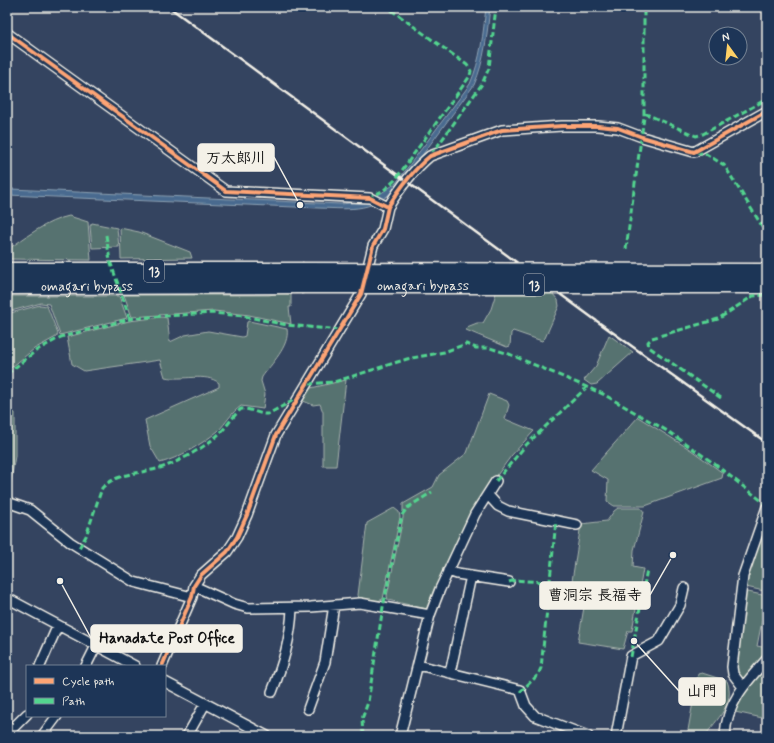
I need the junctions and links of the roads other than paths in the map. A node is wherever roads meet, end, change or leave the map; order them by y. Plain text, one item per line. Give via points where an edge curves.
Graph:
1 (7, 32) edge
2 (767, 111) edge
3 (385, 204) junction
4 (7, 272) edge
5 (767, 272) edge
6 (301, 278) junction
7 (767, 284) edge
8 (7, 286) edge
9 (496, 481) dead end
10 (488, 495) junction
11 (7, 502) edge
12 (767, 507) edge
13 (577, 525) dead end
14 (448, 571) junction
15 (471, 576) junction
16 (509, 582) dead end
17 (194, 586) junction
18 (684, 588) dead end
19 (192, 597) junction
20 (7, 598) edge
21 (334, 605) junction
22 (292, 608) junction
23 (430, 615) junction
24 (58, 625) junction
25 (96, 646) junction
26 (767, 659) edge
27 (40, 665) edge
28 (86, 665) edge
29 (133, 665) edge
30 (162, 665) edge
31 (418, 665) junction
32 (450, 673) junction
33 (166, 683) edge
34 (742, 686) junction
35 (272, 692) dead end
36 (205, 704) junction
37 (308, 709) dead end
38 (26, 715) edge
39 (55, 717) edge
40 (7, 734) edge
41 (42, 736) edge
42 (187, 736) edge
43 (267, 736) edge
44 (400, 736) edge
45 (588, 736) edge
46 (616, 736) edge
47 (725, 736) edge

1 - 3 street via 226,191 370,198
2 - 3 street via 694,152 618,128 562,126 502,130 430,156
3 - 17 street via 383,229 373,246 361,294 276,435 237,537 227,552 201,575
4 - 6 highway, omagari bypass / 13
5 - 6 highway, omagari bypass / 13, bridge
6 - 7 highway, omagari bypass / 13, bridge
6 - 8 highway, omagari bypass / 13
9 - 10 street
10 - 13 street via 498,506 508,511
10 - 14 street via 475,514
11 - 19 street via 30,510 70,542 134,582
12 - 34 street via 740,591 732,666 733,674
14 - 15 street
14 - 23 street
15 - 16 street
15 - 32 street
17 - 19 street
17 - 22 street via 248,608
18 - 46 street via 680,605 659,641 631,656
19 - 30 street
20 - 24 street
21 - 22 street
21 - 23 street via 360,603
21 - 37 street via 324,662
22 - 35 street via 289,641
23 - 31 street
24 - 25 street
24 - 27 street
25 - 28 street
25 - 29 street
26 - 34 street
31 - 32 street
31 - 44 street
32 - 45 street via 520,690 526,706 535,716
33 - 36 street
34 - 47 street via 725,725
36 - 42 street
36 - 43 street
38 - 40 street
39 - 41 street

